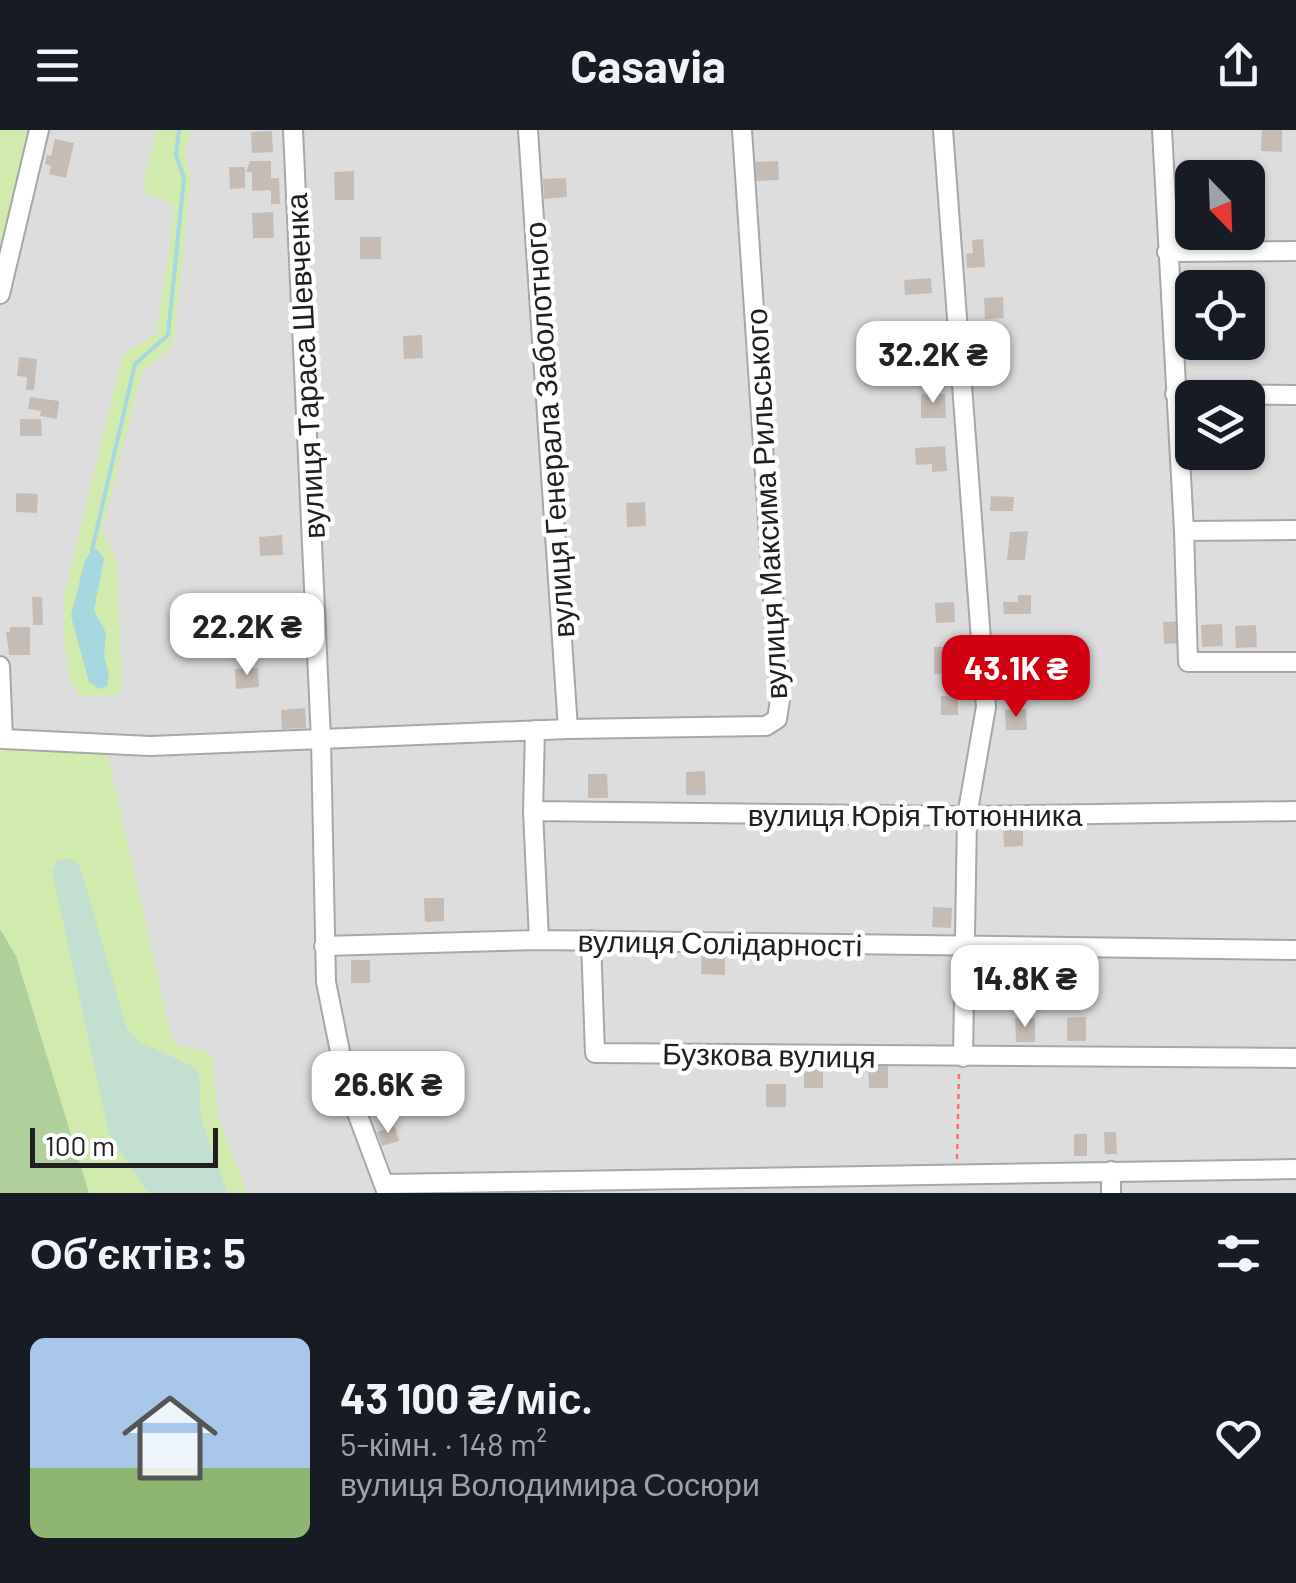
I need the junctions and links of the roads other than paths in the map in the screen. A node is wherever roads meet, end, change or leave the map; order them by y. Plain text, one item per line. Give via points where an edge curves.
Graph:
1 (39, 130) edge
2 (293, 130) edge
3 (528, 130) edge
4 (742, 130) edge
5 (942, 130) edge
6 (1162, 130) edge
7 (1296, 250) edge
8 (1168, 252) junction
9 (0, 294) edge
10 (1175, 394) edge
11 (1265, 395) edge
12 (1296, 395) edge
13 (1180, 470) edge
14 (1296, 530) edge
15 (1184, 531) junction
16 (1296, 662) edge
17 (0, 666) edge
18 (568, 729) junction
19 (535, 730) junction
20 (321, 740) junction
21 (534, 811) junction
22 (1296, 811) edge
23 (967, 816) junction
24 (539, 940) junction
25 (591, 940) junction
26 (324, 946) junction
27 (964, 946) junction
28 (1296, 950) edge
29 (964, 1056) junction
30 (1296, 1058) edge
31 (1296, 1169) edge
32 (1111, 1171) junction
33 (386, 1188) edge
34 (1111, 1193) edge

1 - 9 street
2 - 20 street, вулиця Тараса Шевченка
3 - 18 street, вулиця Генерала Заболотного
4 - 18 street, вулиця Максима Рильського via 777,718 766,726
5 - 23 street via 986,706
6 - 8 street
7 - 8 street
8 - 10 street
11 - 12 street
13 - 15 street
14 - 15 street
15 - 16 street via 1188,662
17 - 20 street, вулиця Максима Рильського via 4,739 150,746
18 - 19 street, вулиця Максима Рильського
19 - 20 street, вулиця Максима Рильського
19 - 21 street
20 - 26 street, вулиця Тараса Шевченка
21 - 23 street, вулиця Юрія Тютюнника
21 - 24 street
22 - 23 street, вулиця Юрія Тютюнника
23 - 27 street
24 - 25 street, вулиця Солідарності
24 - 26 street, вулиця Солідарності
25 - 27 street, вулиця Солідарності
25 - 29 street, Бузкова вулиця via 595,1052
26 - 33 street, вулиця Тараса Шевченка via 342,1066
27 - 28 street, вулиця Солідарності
27 - 29 street
29 - 30 street, Бузкова вулиця
31 - 32 street
32 - 33 street
32 - 34 street

